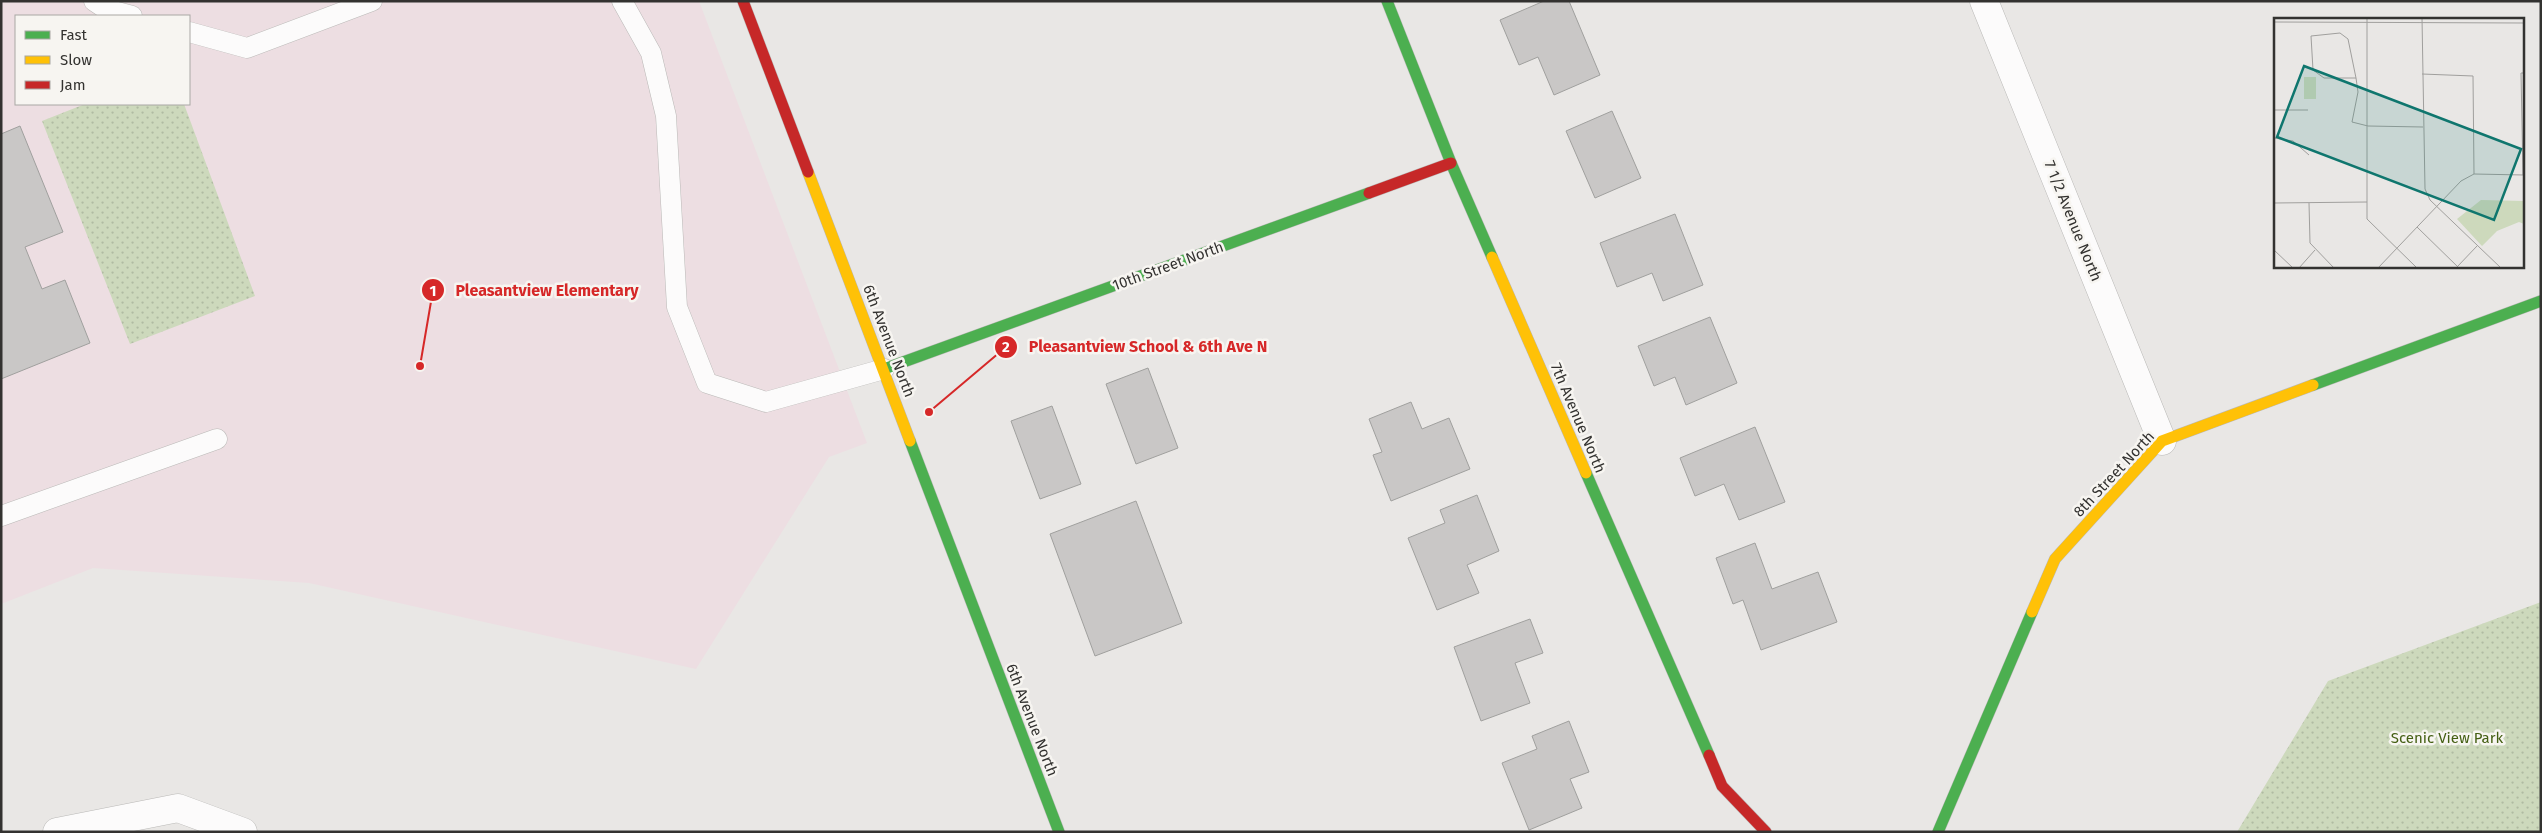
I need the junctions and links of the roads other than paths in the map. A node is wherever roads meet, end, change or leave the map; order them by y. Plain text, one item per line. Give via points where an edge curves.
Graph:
1 (94, 1) edge
2 (372, 1) edge
3 (622, 1) edge
4 (743, 1) edge
5 (1387, 1) edge
6 (1984, 1) edge
7 (128, 15) edge
8 (190, 32) edge
9 (1452, 163) junction
10 (2541, 301) edge
11 (884, 369) junction
12 (217, 439) dead end
13 (2162, 441) junction
14 (1, 516) edge
15 (56, 832) edge
16 (243, 832) edge
17 (1059, 832) edge
18 (1766, 832) edge
19 (1938, 832) edge

1 - 7 lane via 106,9
2 - 8 lane via 247,48
3 - 11 lane via 651,53 666,116 677,306 707,383 766,402
4 - 11 street, 6th Avenue North
5 - 9 street, 7th Avenue North
6 - 13 street, 7 1/2 Avenue North
9 - 11 street, 10th Street North
9 - 18 street, 7th Avenue North via 1722,786
10 - 13 street, 8th Street North
11 - 17 street, 6th Avenue North
12 - 14 lane
13 - 19 street, 8th Street North via 2055,559
15 - 16 street via 178,808

